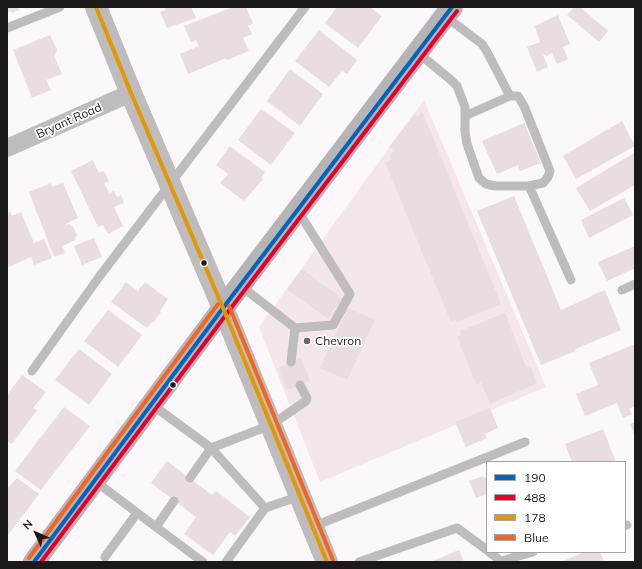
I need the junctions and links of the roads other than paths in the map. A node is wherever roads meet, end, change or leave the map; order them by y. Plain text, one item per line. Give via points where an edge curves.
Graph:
1 (60, 7) edge
2 (96, 7) edge
3 (305, 7) edge
4 (448, 12) edge
5 (7, 28) edge
6 (417, 52) junction
7 (130, 93) junction
8 (510, 96) junction
9 (465, 116) junction
10 (7, 148) edge
11 (170, 186) junction
12 (529, 186) junction
13 (297, 210) junction
14 (571, 280) dead end
15 (635, 284) edge
16 (240, 286) junction
17 (622, 290) dead end
18 (223, 308) junction
19 (295, 328) junction
20 (291, 362) dead end
21 (32, 371) dead end
22 (300, 385) dead end
23 (152, 404) junction
24 (271, 425) junction
25 (525, 442) dead end
26 (211, 448) junction
27 (190, 478) dead end
28 (95, 481) junction
29 (300, 496) junction
30 (174, 501) dead end
31 (265, 508) junction
32 (137, 513) junction
33 (312, 527) junction
34 (156, 528) junction
35 (486, 550) edge
36 (491, 553) edge
37 (530, 553) edge
38 (105, 557) dead end
39 (34, 562) edge
40 (203, 562) edge
41 (226, 562) edge
42 (327, 562) edge
43 (359, 562) edge

1 - 5 lane
2 - 7 street
3 - 11 lane
4 - 6 main road
4 - 8 lane via 482,44
6 - 9 lane via 456,86 465,107
6 - 13 main road
7 - 10 street, Bryant Road
7 - 11 street
8 - 9 lane
8 - 12 lane via 518,96 524,106 550,171 542,183
9 - 12 lane via 467,144 479,178 486,184 495,186
11 - 18 street
11 - 21 lane via 99,277
12 - 14 lane
13 - 16 main road
13 - 19 lane via 350,294 334,325
15 - 17 lane
16 - 18 main road
16 - 19 lane
18 - 23 main road
18 - 24 street
19 - 20 lane
22 - 24 lane via 306,401
23 - 26 lane
23 - 28 main road
24 - 26 lane
24 - 29 street
25 - 33 lane
26 - 27 lane
26 - 31 lane
28 - 32 lane
28 - 39 main road
29 - 31 lane
29 - 33 street
30 - 34 lane
31 - 41 lane
32 - 34 lane
32 - 38 lane
33 - 42 street
34 - 40 lane
35 - 43 lane via 457,528
36 - 37 lane via 501,561

